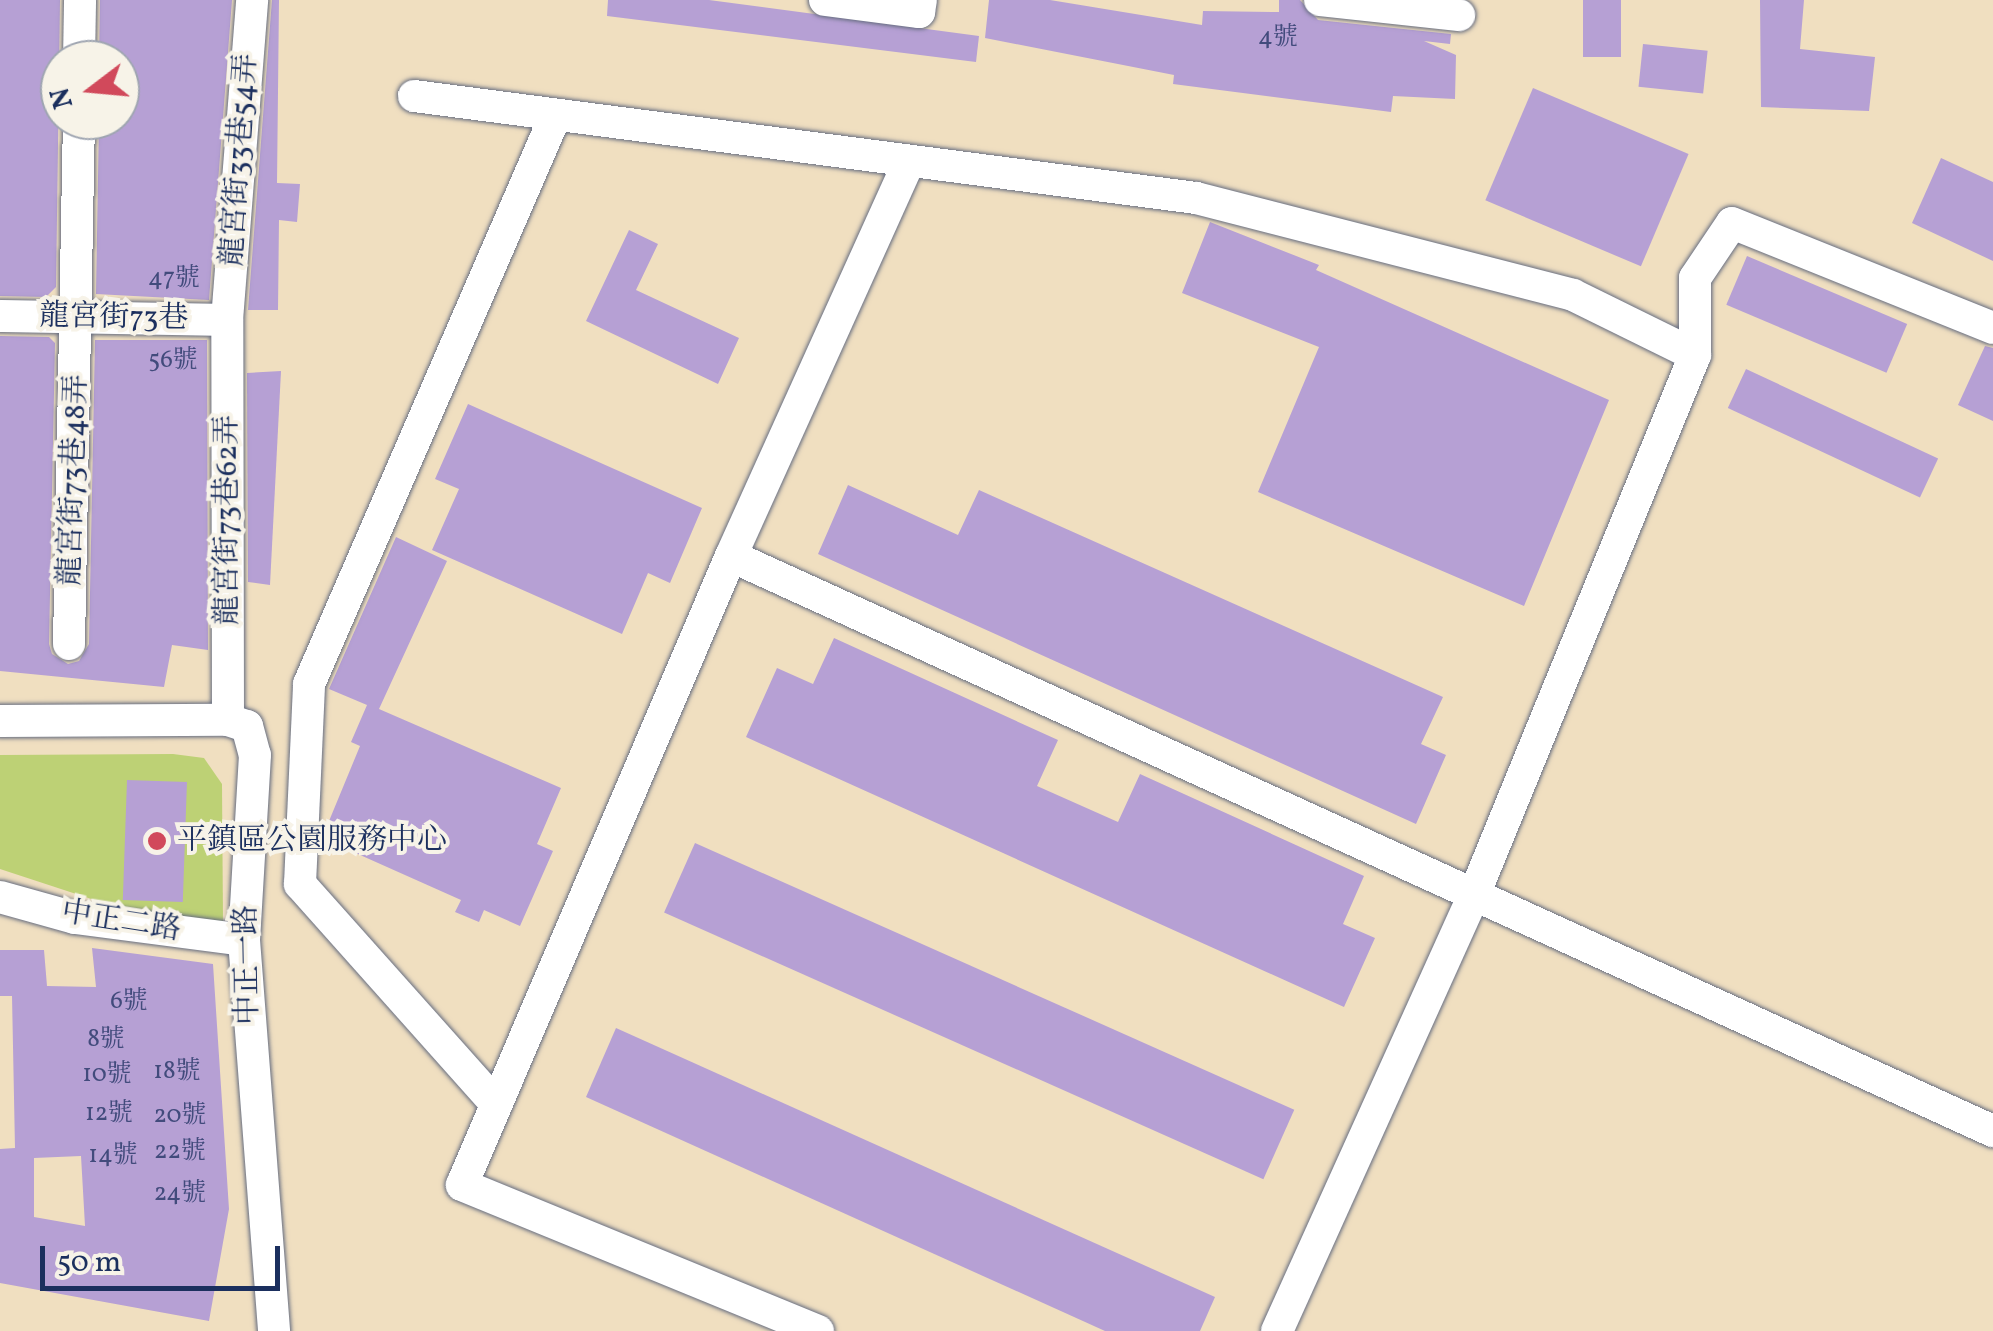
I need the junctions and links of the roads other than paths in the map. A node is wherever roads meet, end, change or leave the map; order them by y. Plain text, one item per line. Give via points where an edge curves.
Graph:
1 (80, 0) edge
2 (252, 0) edge
3 (825, 0) edge
4 (1320, 0) edge
5 (920, 6) edge
6 (1459, 15) dead end
7 (79, 40) edge
8 (414, 96) dead end
9 (554, 119) junction
10 (79, 140) edge
11 (908, 164) junction
12 (0, 316) edge
13 (78, 317) junction
14 (227, 320) junction
15 (1993, 328) edge
16 (1695, 355) junction
17 (730, 556) junction
18 (69, 644) dead end
19 (228, 720) junction
20 (0, 721) edge
21 (1474, 895) junction
22 (0, 897) edge
23 (244, 940) junction
24 (496, 1104) junction
25 (1993, 1132) edge
26 (274, 1331) edge
27 (818, 1331) edge
28 (1277, 1331) edge

1 - 7 street
2 - 14 street, 龍宮街33巷54弄
3 - 5 street
4 - 6 street
8 - 9 street
9 - 11 street
9 - 24 street via 308,684 300,884
10 - 13 street, 龍宮街73巷48弄
11 - 16 street via 1196,198 1573,295
11 - 17 street
12 - 13 street, 龍宮街73巷
13 - 14 street, 龍宮街73巷
13 - 18 street, 龍宮街73巷48弄
14 - 19 street, 龍宮街73巷62弄
15 - 16 street via 1732,223 1695,278
16 - 21 street
17 - 21 street
17 - 24 street
19 - 20 street
19 - 23 street, 中正一路 via 247,726 255,754
21 - 25 street
21 - 28 street
22 - 23 street, 中正二路 via 74,918
23 - 26 street, 中正一路
24 - 27 street via 462,1185

